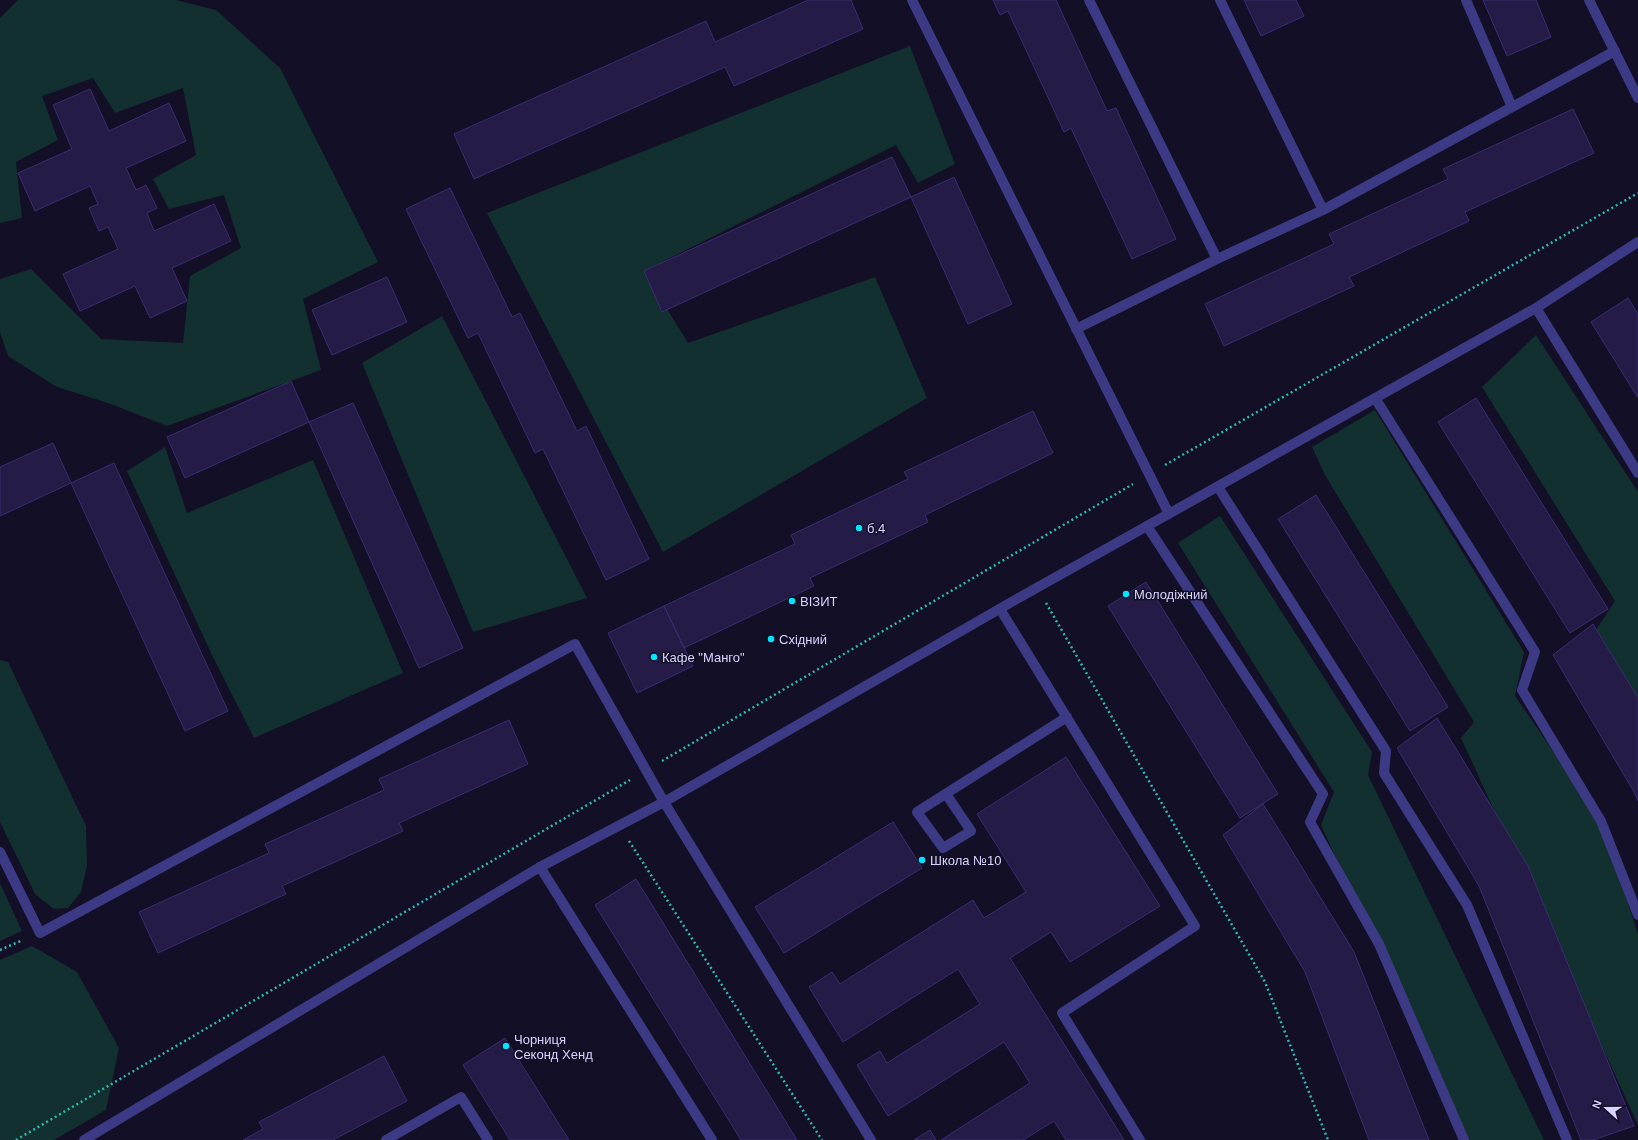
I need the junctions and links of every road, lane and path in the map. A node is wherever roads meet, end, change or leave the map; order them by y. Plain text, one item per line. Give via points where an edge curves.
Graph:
1 (912, 0) edge
2 (1089, 0) edge
3 (1220, 0) edge
4 (1466, 0) edge
5 (1589, 0) edge
6 (1615, 51) junction
7 (1638, 98) edge
8 (1512, 108) junction
9 (1638, 193) edge
10 (1323, 210) junction
11 (1638, 242) edge
12 (1217, 259) junction
13 (1536, 308) junction
14 (1076, 329) junction
15 (1375, 398) junction
16 (1638, 473) edge
17 (1149, 474) junction
18 (1218, 487) junction
19 (1169, 514) junction
20 (1147, 526) junction
21 (1038, 588) junction
22 (1000, 609) junction
23 (1067, 717) junction
24 (646, 770) junction
25 (946, 794) junction
26 (664, 802) junction
27 (619, 826) junction
28 (0, 852) edge
29 (540, 867) junction
30 (1638, 915) edge
31 (40, 933) junction
32 (0, 950) edge
33 (16, 1140) edge
34 (84, 1140) edge
35 (386, 1140) edge
36 (488, 1140) edge
37 (712, 1140) edge
38 (822, 1140) edge
39 (872, 1140) edge
40 (1140, 1140) edge
41 (1328, 1140) edge
42 (1464, 1140) edge
43 (1567, 1140) edge

1 - 14 street
2 - 12 street
3 - 10 street
4 - 8 street
5 - 6 street
6 - 7 street
6 - 8 street
8 - 10 street
9 - 17 path
10 - 12 street
11 - 13 street
12 - 14 street
13 - 15 street
13 - 16 street
14 - 17 street
15 - 18 street
15 - 30 street via 1535,652 1522,690 1601,821
17 - 19 street
17 - 24 path
18 - 19 street
18 - 43 street via 1386,751 1384,773 1467,905
19 - 20 street
20 - 21 street
20 - 42 street via 1323,794 1310,822 1379,944
21 - 22 street
21 - 41 path via 1264,982
22 - 23 street
22 - 26 street
23 - 25 street
23 - 40 street via 1195,926 1062,1013
24 - 26 street
24 - 31 street via 575,644
24 - 33 path
25 - 25 street via 918,812 943,848 971,831
26 - 27 street
26 - 39 street
27 - 29 street
27 - 38 path
28 - 31 street
29 - 34 street
29 - 37 street
31 - 32 path
35 - 36 street via 461,1097

